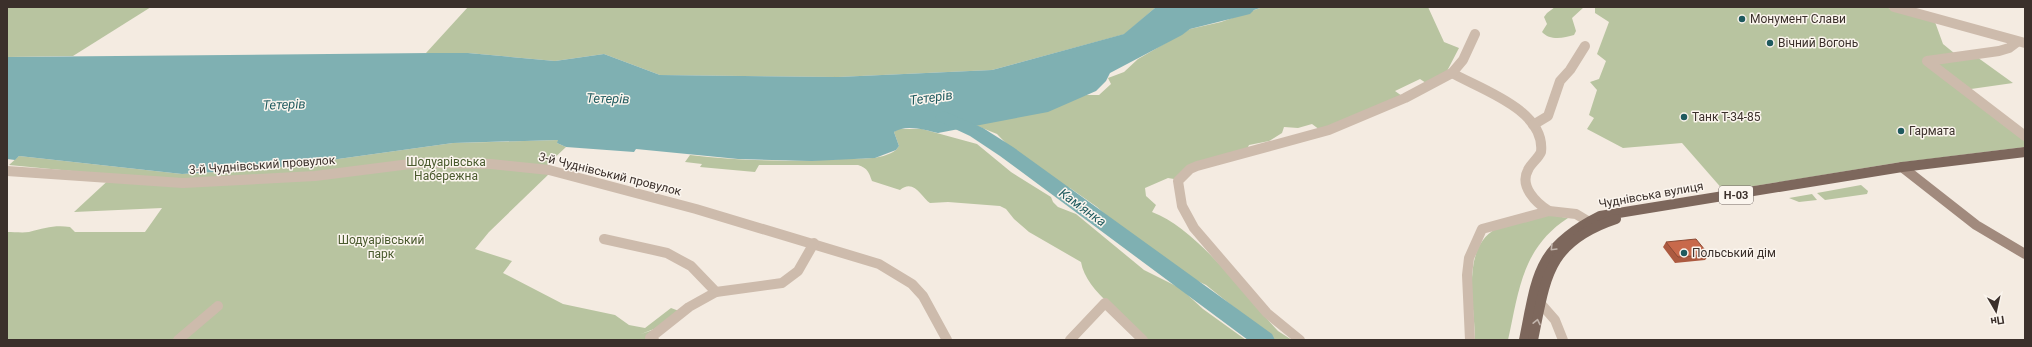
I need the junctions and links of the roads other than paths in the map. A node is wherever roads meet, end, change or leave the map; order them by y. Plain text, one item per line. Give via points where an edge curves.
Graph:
1 (1894, 7) edge
2 (1474, 34) dead end
3 (2021, 43) edge
4 (1585, 46) dead end
5 (1452, 73) junction
6 (1533, 125) junction
7 (2025, 136) edge
8 (2025, 152) edge
9 (2025, 157) edge
10 (1904, 169) junction
11 (7, 171) edge
12 (1549, 211) junction
13 (1592, 223) junction
14 (604, 240) dead end
15 (814, 243) junction
16 (2025, 254) edge
17 (716, 292) junction
18 (1541, 304) junction
19 (218, 306) dead end
20 (178, 340) edge
21 (654, 340) edge
22 (947, 340) edge
23 (1070, 340) edge
24 (1143, 340) edge
25 (1300, 340) edge
26 (1470, 340) edge
27 (1524, 340) edge
28 (1534, 340) edge
29 (1563, 340) edge

1 - 3 street
2 - 5 street via 1463,60
3 - 7 street via 1999,51 1927,61
4 - 6 street via 1560,81 1548,116
5 - 6 street via 1512,105 1527,116
5 - 25 street via 1404,98 1329,130 1197,166 1178,181 1182,206 1194,228 1267,313
6 - 12 street via 1542,147 1541,154 1529,167 1526,178 1534,200 1540,207
8 - 10 main road, Чуднівська вулиця / Н-03
9 - 10 main road, Чуднівська вулиця / Н-03
10 - 13 main road, Чуднівська вулиця / Н-03 via 1624,211
10 - 16 street via 1995,238
11 - 15 street, 3-й Чуднівський провулок via 183,183 315,176 402,164 522,166 564,173
12 - 13 street via 1576,214
12 - 26 street via 1482,229 1469,258 1467,275
13 - 18 main road, Чуднівська вулиця / Н-03 via 1556,258 1549,271
13 -> 27 main road, Чуднівська вулиця / Н-03 via 1562,240 1543,261 1538,273
14 - 17 street via 666,253 691,266
15 - 17 street via 802,267 790,280
15 - 22 street, 3-й Чуднівський провулок via 879,264 912,284 923,296
17 - 21 street via 677,316 650,338
28 -> 18 main road, Чуднівська вулиця / Н-03
18 - 29 street via 1552,314 1560,327
19 - 20 street
23 - 24 street via 1105,303

